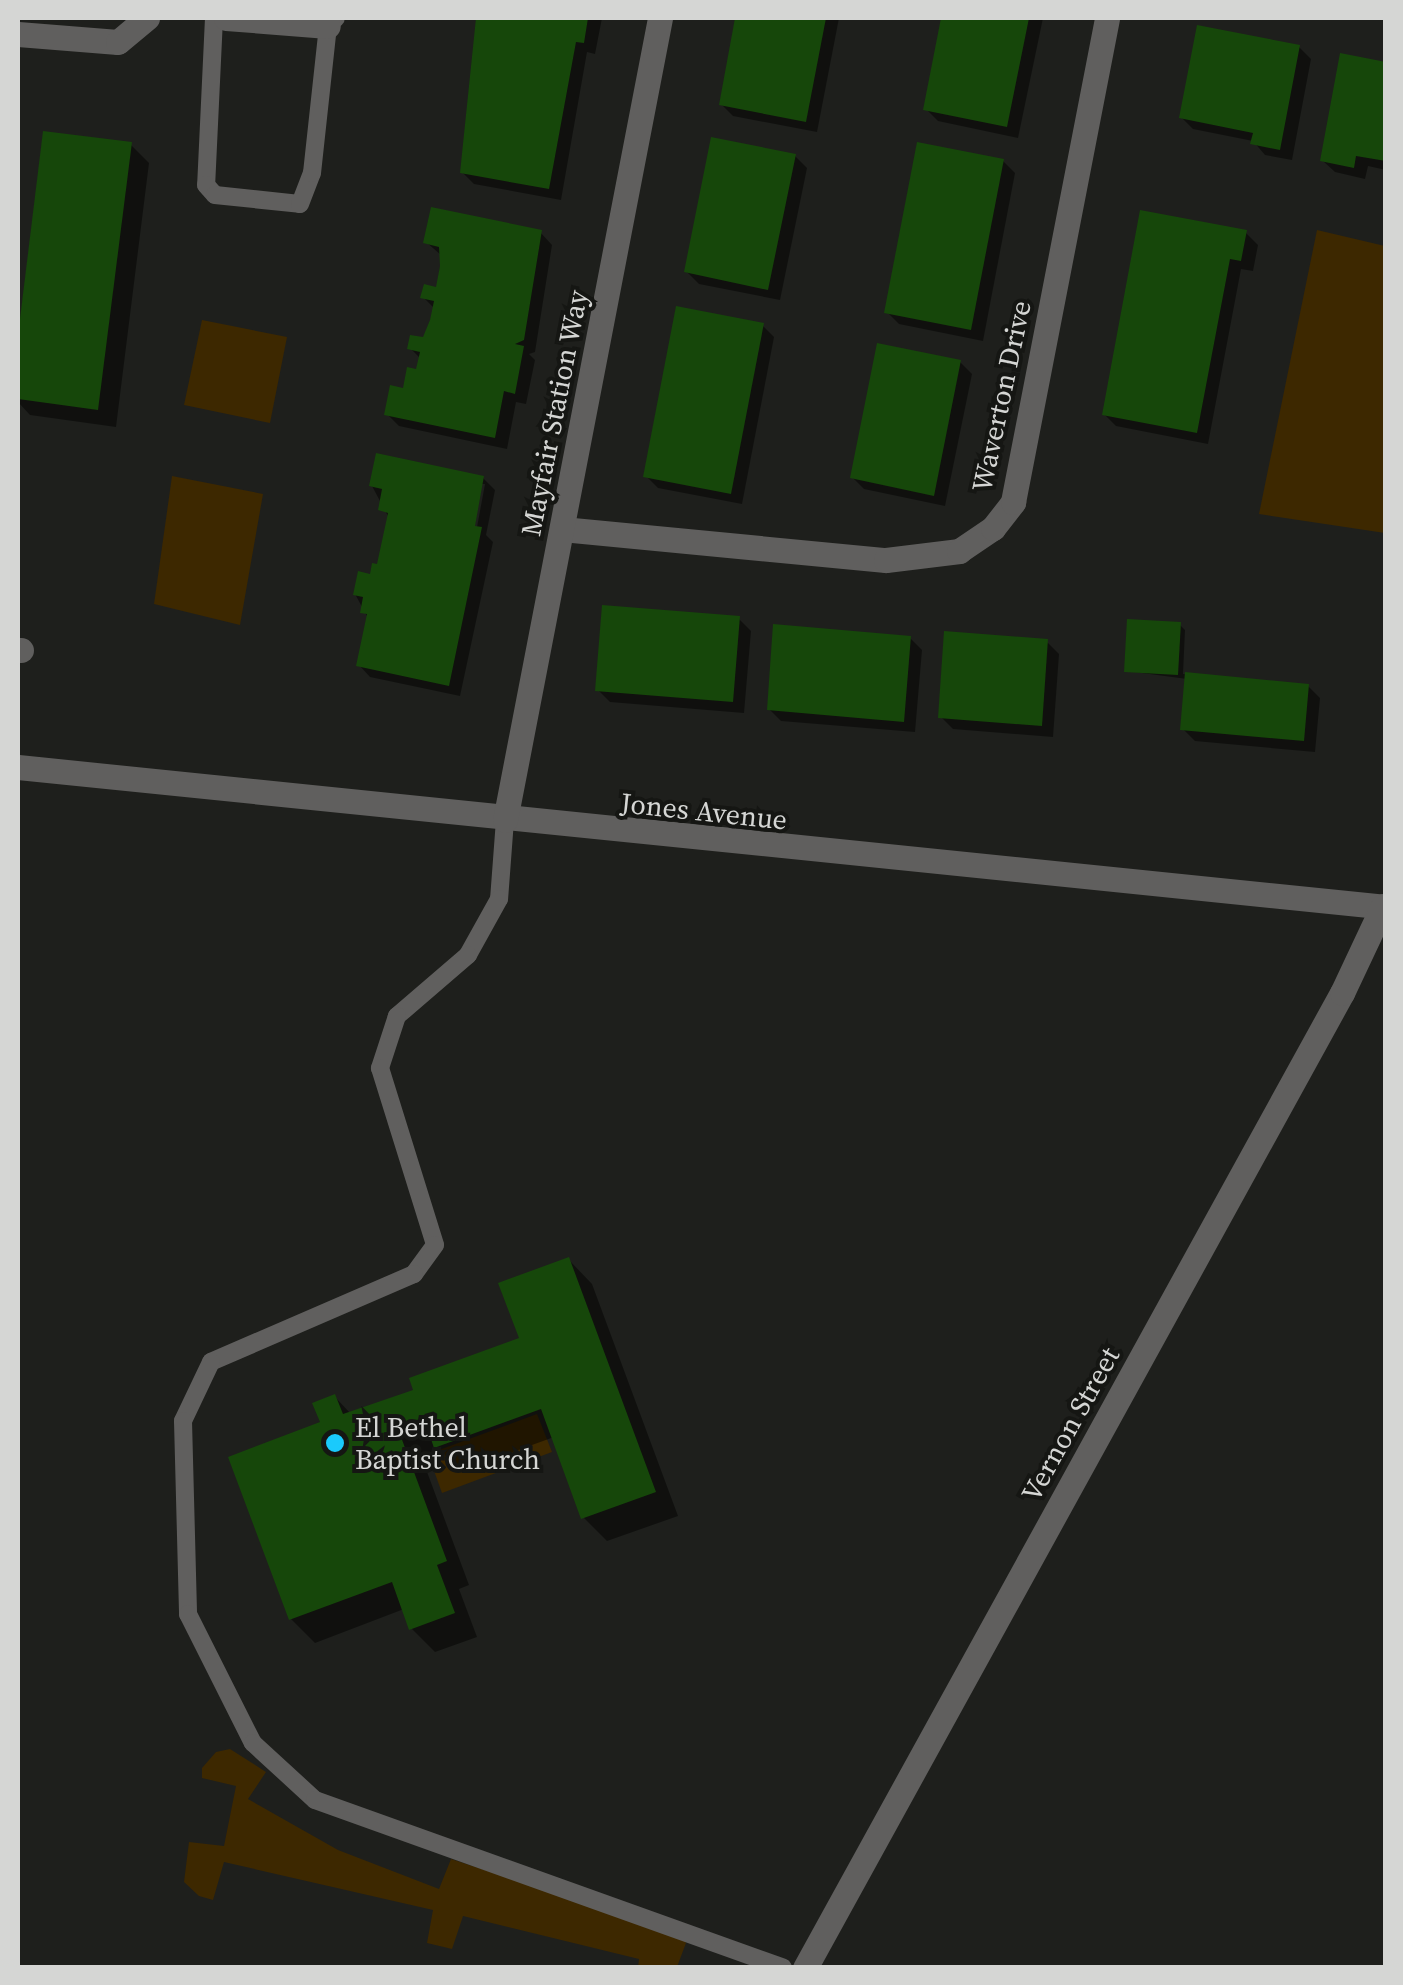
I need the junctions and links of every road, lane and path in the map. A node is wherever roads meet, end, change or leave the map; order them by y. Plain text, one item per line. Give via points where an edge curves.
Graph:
1 (148, 18) edge
2 (214, 18) edge
3 (226, 18) edge
4 (660, 18) edge
5 (1107, 18) edge
6 (332, 22) edge
7 (18, 34) edge
8 (562, 530) junction
9 (18, 768) edge
10 (505, 820) junction
11 (1384, 907) edge
12 (784, 1968) edge
13 (805, 1968) edge

1 - 7 street via 118,42
2 - 6 lane via 206,185 215,194 300,204 312,173
3 - 6 street
4 - 8 street, Mayfair Station Way
5 - 8 street, Waverton Drive via 1013,502 994,528 959,551 886,560
8 - 10 street, Mayfair Station Way
9 - 10 street, Jones Avenue
10 - 11 street, Jones Avenue
10 - 12 lane via 499,899 468,955 397,1016 380,1068 436,1245 414,1274 211,1362 183,1422 188,1614 253,1744 316,1800
11 - 13 street, Vernon Street

